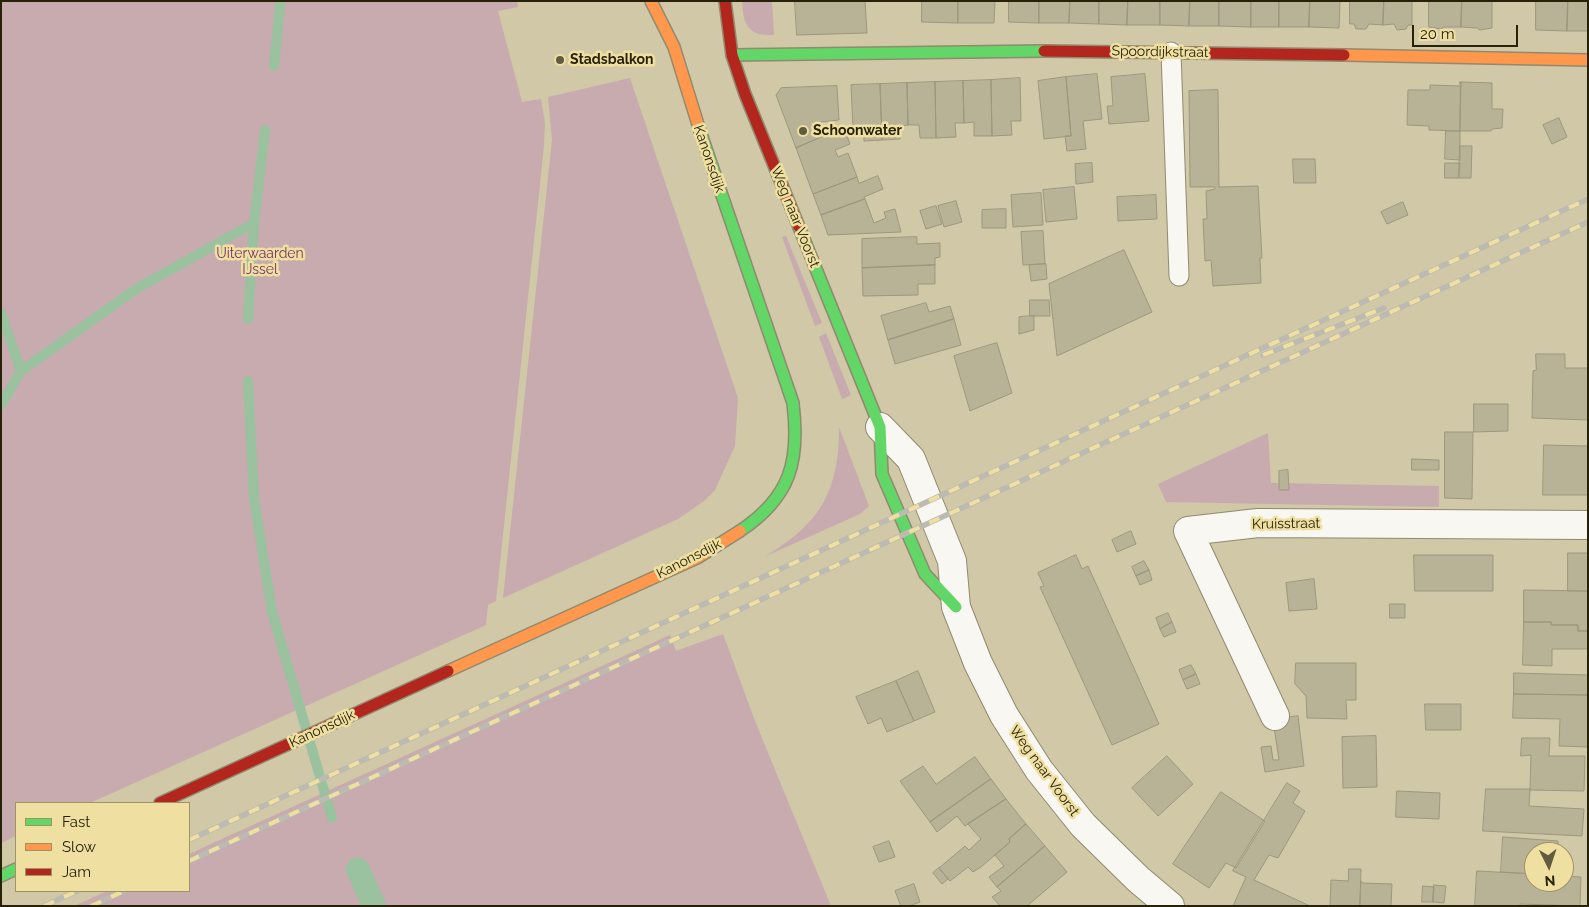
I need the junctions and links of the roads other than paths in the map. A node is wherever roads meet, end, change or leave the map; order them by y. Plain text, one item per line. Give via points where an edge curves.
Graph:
1 (651, 1) edge
2 (724, 1) edge
3 (675, 28) dead end
4 (674, 47) junction
5 (1172, 52) junction
6 (732, 55) junction
7 (1588, 60) edge
8 (1179, 276) dead end
9 (880, 427) joint
10 (1588, 526) edge
11 (1275, 716) dead end
12 (162, 802) edge
13 (15, 869) edge
14 (1, 876) edge
15 (1170, 906) edge

1 - 4 street, Kanonsdijk
2 - 6 street, Weg naar Voorst
3 - 4 street, Kanonsdijk
4 - 12 street, Kanonsdijk via 692,110 793,403 795,453 788,479 779,496 755,521 697,558
5 - 6 street, Spoordijkstraat
5 - 7 street, Spoordijkstraat
5 - 8 lane
6 - 9 street, Weg naar Voorst via 748,103
9 - 15 street, Weg naar Voorst via 911,459 952,560 956,608 1004,715 1039,770 1083,825
10 - 11 street, Kruisstraat via 1258,523 1188,531
13 - 14 street

